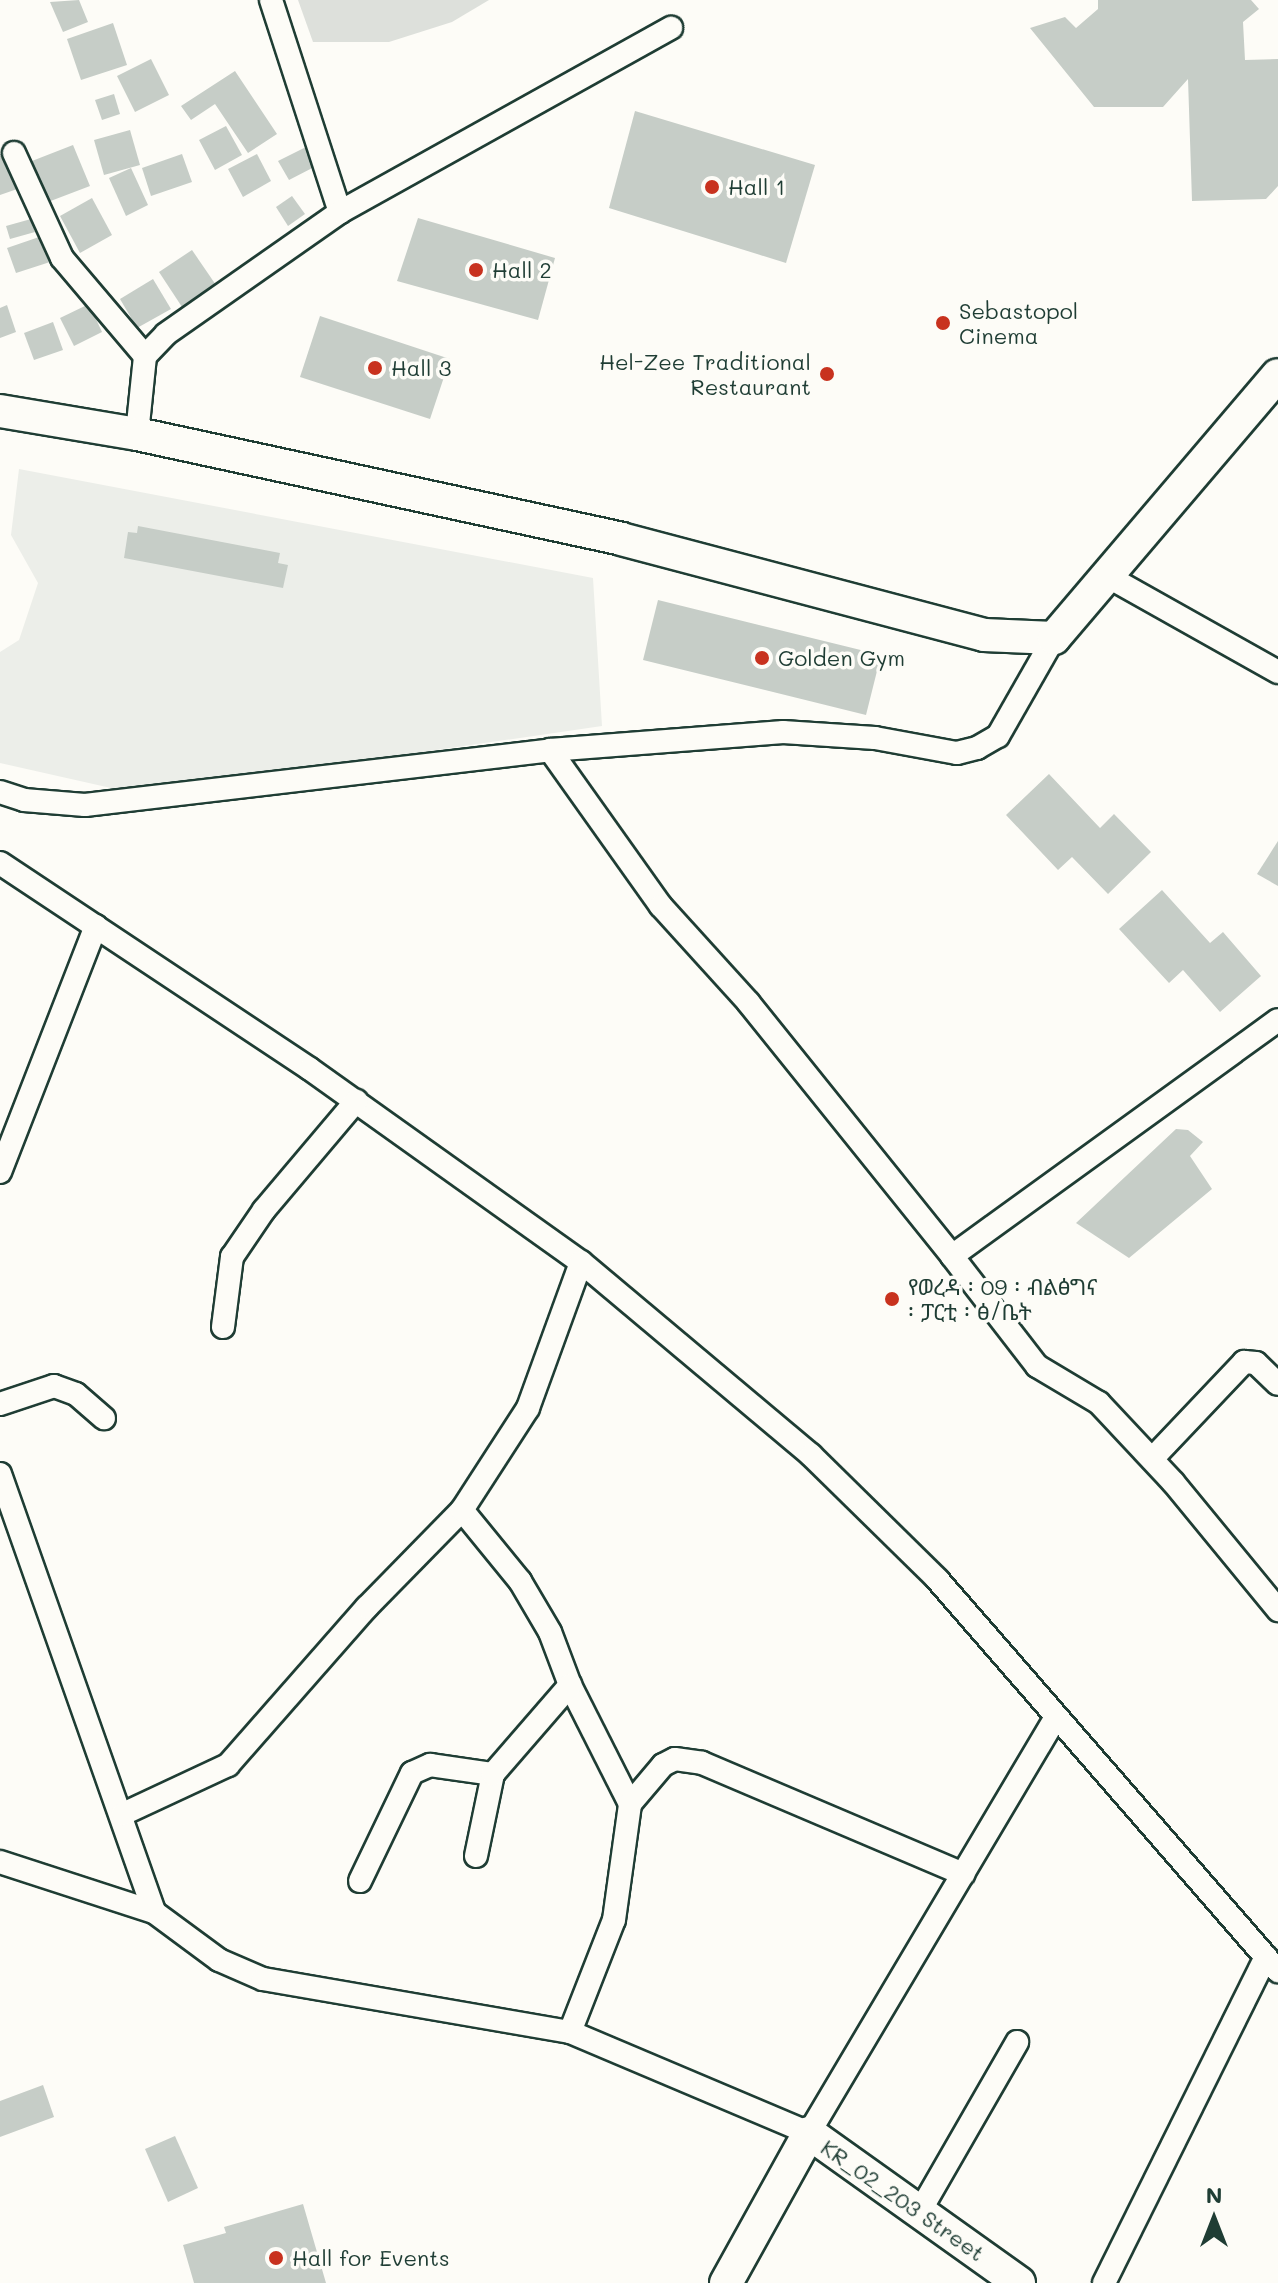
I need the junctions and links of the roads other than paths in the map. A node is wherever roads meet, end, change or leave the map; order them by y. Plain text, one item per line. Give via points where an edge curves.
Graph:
1 (271, 0) edge
2 (671, 28) dead end
3 (14, 153) dead end
4 (340, 212) junction
5 (145, 356) junction
6 (1278, 375) edge
7 (0, 411) edge
8 (137, 434) junction
9 (1107, 576) junction
10 (1054, 638) junction
11 (1278, 672) edge
12 (550, 750) junction
13 (0, 792) edge
14 (0, 863) edge
15 (96, 926) junction
16 (1277, 1023) edge
17 (356, 1101) junction
18 (0, 1172) edge
19 (952, 1256) junction
20 (581, 1262) junction
21 (223, 1327) dead end
22 (1278, 1384) edge
23 (0, 1404) edge
24 (104, 1418) dead end
25 (1152, 1459) junction
26 (0, 1474) edge
27 (462, 1510) junction
28 (1278, 1610) edge
29 (570, 1685) junction
30 (1056, 1717) junction
31 (493, 1774) junction
32 (630, 1804) junction
33 (123, 1814) junction
34 (476, 1856) dead end
35 (0, 1862) edge
36 (963, 1874) junction
37 (360, 1881) dead end
38 (154, 1912) junction
39 (1272, 1964) edge
40 (570, 2032) junction
41 (1017, 2042) dead end
42 (809, 2133) junction
43 (920, 2211) junction
44 (726, 2283) edge
45 (1019, 2283) edge
46 (1104, 2283) edge

1 - 4 street
2 - 4 street
3 - 5 street via 62,258
4 - 5 street via 166,334
5 - 8 street
6 - 9 street
7 - 8 street
8 - 10 street via 621,539 984,635
9 - 10 street
9 - 11 street
10 - 12 street via 998,736 957,753 875,738 783,732
12 - 13 street via 85,805 24,800
12 - 19 street via 661,906 748,1002
14 - 15 street
15 - 17 street
15 - 18 street
16 - 19 street
17 - 20 street
17 - 21 street via 264,1210 232,1257
19 - 25 street via 1037,1366 1099,1403
20 - 27 street via 528,1408
20 - 30 street via 811,1455 880,1520
22 - 25 street via 1256,1363 1244,1362
23 - 24 street via 54,1386 76,1394
25 - 28 street
26 - 33 street
27 - 29 street via 520,1581 550,1632
27 - 33 street via 367,1607 228,1765
29 - 31 street
29 - 32 street
30 - 36 street
30 - 39 street
31 - 34 street
31 - 37 street via 419,1768
32 - 36 street via 663,1765 686,1759
32 - 40 street via 614,1920
33 - 38 street
35 - 38 street
36 - 42 street
38 - 40 street via 219,1960 263,1979
39 - 46 street
40 - 42 street
41 - 43 street
42 - 43 street, KR_02_203 Street
42 - 44 street, KR_02_203 Street
43 - 45 street, KR_02_203 Street

